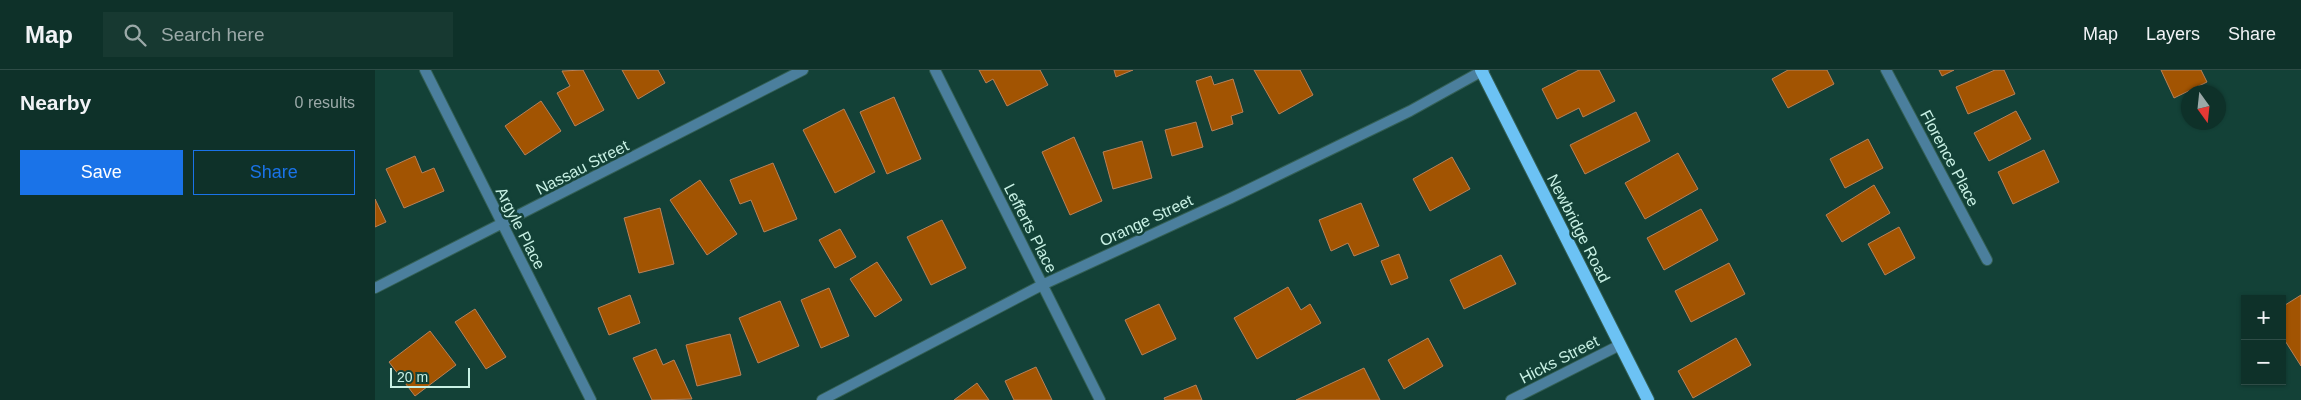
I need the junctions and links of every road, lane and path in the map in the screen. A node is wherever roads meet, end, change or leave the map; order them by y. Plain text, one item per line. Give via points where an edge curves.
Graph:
1 (425, 70) edge
2 (803, 70) edge
3 (935, 70) edge
4 (1482, 70) edge
5 (1886, 70) edge
6 (503, 224) junction
7 (1987, 260) dead end
8 (1042, 285) junction
9 (375, 288) edge
10 (1620, 346) junction
11 (591, 400) edge
12 (822, 400) edge
13 (1100, 400) edge
14 (1511, 400) edge
15 (1649, 400) edge

1 - 6 street, Argyle Place
2 - 6 street, Nassau Street
3 - 8 street, Lefferts Place
4 - 8 street, Orange Street via 1410,111
4 - 10 main road, Newbridge Road
5 - 7 street, Florence Place
6 - 9 street, Nassau Street
6 - 11 street, Argyle Place
8 - 12 street, Orange Street
8 - 13 street, Lefferts Place
10 - 14 street, Hicks Street
10 - 15 main road, Newbridge Road

